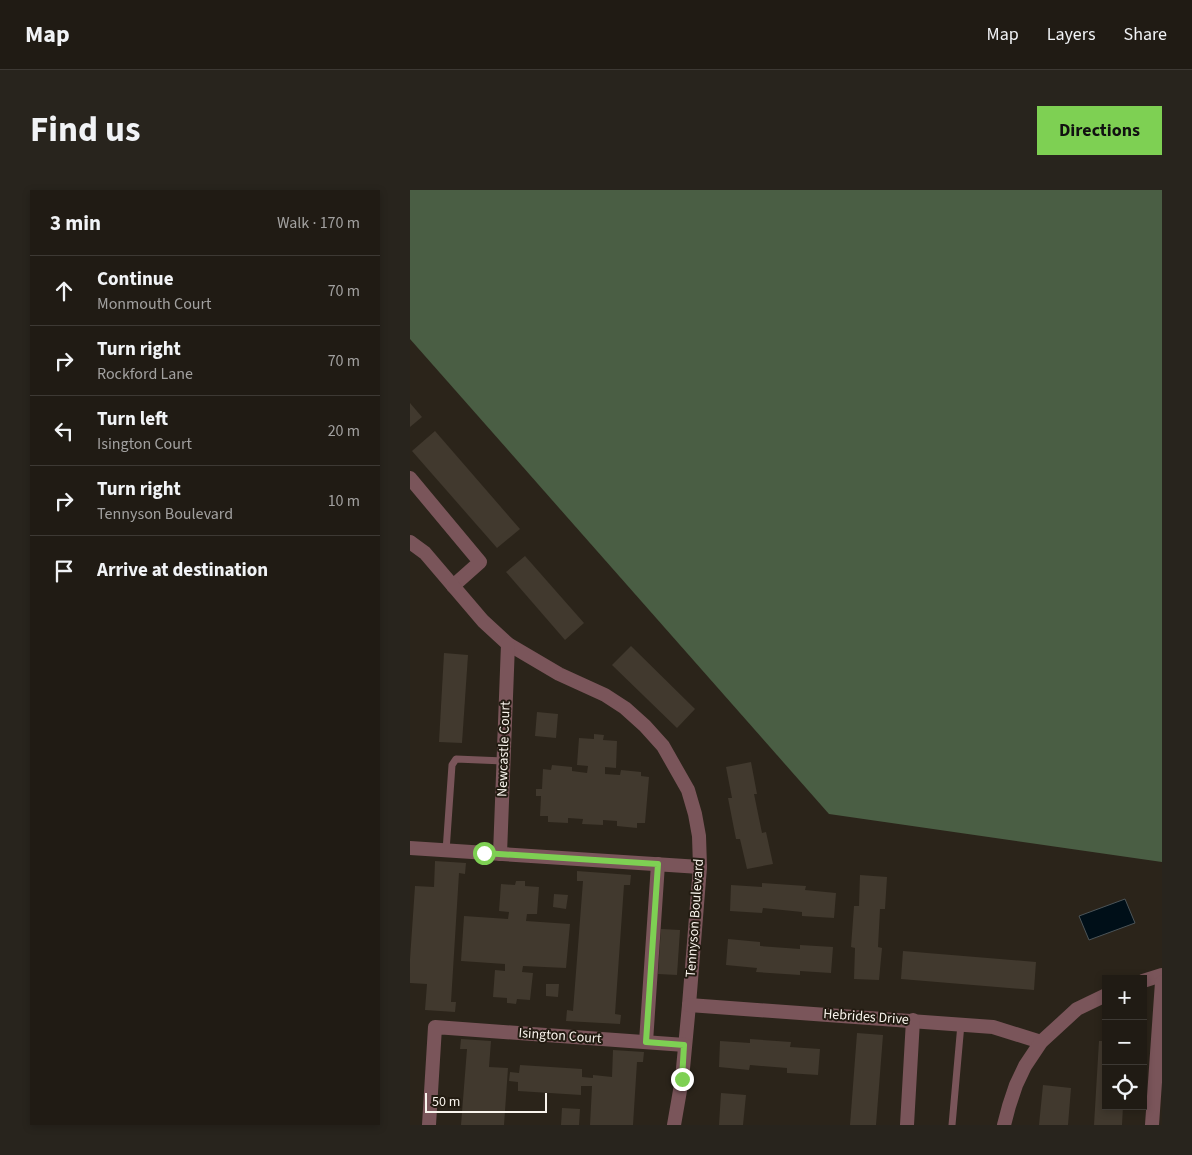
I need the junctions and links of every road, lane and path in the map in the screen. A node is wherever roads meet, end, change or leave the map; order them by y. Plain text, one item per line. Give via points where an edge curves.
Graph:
1 (410, 478) edge
2 (410, 542) edge
3 (453, 586) junction
4 (508, 644) junction
5 (504, 761) junction
6 (410, 848) edge
7 (446, 851) junction
8 (500, 854) junction
9 (658, 864) junction
10 (700, 867) junction
11 (1162, 975) edge
12 (1147, 980) edge
13 (1162, 982) edge
14 (1102, 997) edge
15 (689, 1005) junction
16 (914, 1020) junction
17 (961, 1024) junction
18 (646, 1042) junction
19 (1040, 1042) junction
20 (684, 1045) junction
21 (430, 1125) edge
22 (674, 1125) edge
23 (907, 1125) edge
24 (952, 1125) edge
25 (1004, 1125) edge
26 (1152, 1125) edge

1 - 3 street via 480,562
2 - 3 street, Tennyson Boulevard
3 - 4 street, Tennyson Boulevard
4 - 5 street, Newcastle Court
4 - 10 street, Tennyson Boulevard via 625,708 663,746 688,790 699,836
5 - 7 lane via 456,759 452,765
5 - 8 street, Newcastle Court
6 - 7 street
7 - 8 street
8 - 9 street
9 - 10 street
9 - 18 street
10 - 15 street, Tennyson Boulevard
11 - 12 street
13 - 26 street
14 - 19 street via 1077,1009
15 - 16 street, Hebrides Drive
15 - 20 street, Tennyson Boulevard
16 - 17 street, Hebrides Drive
16 - 23 street
17 - 19 street, Hebrides Drive via 993,1026
17 - 24 lane
18 - 20 street, Isington Court
18 - 21 street, Isington Court via 435,1027
19 - 25 street via 1016,1084
20 - 22 street, Tennyson Boulevard

